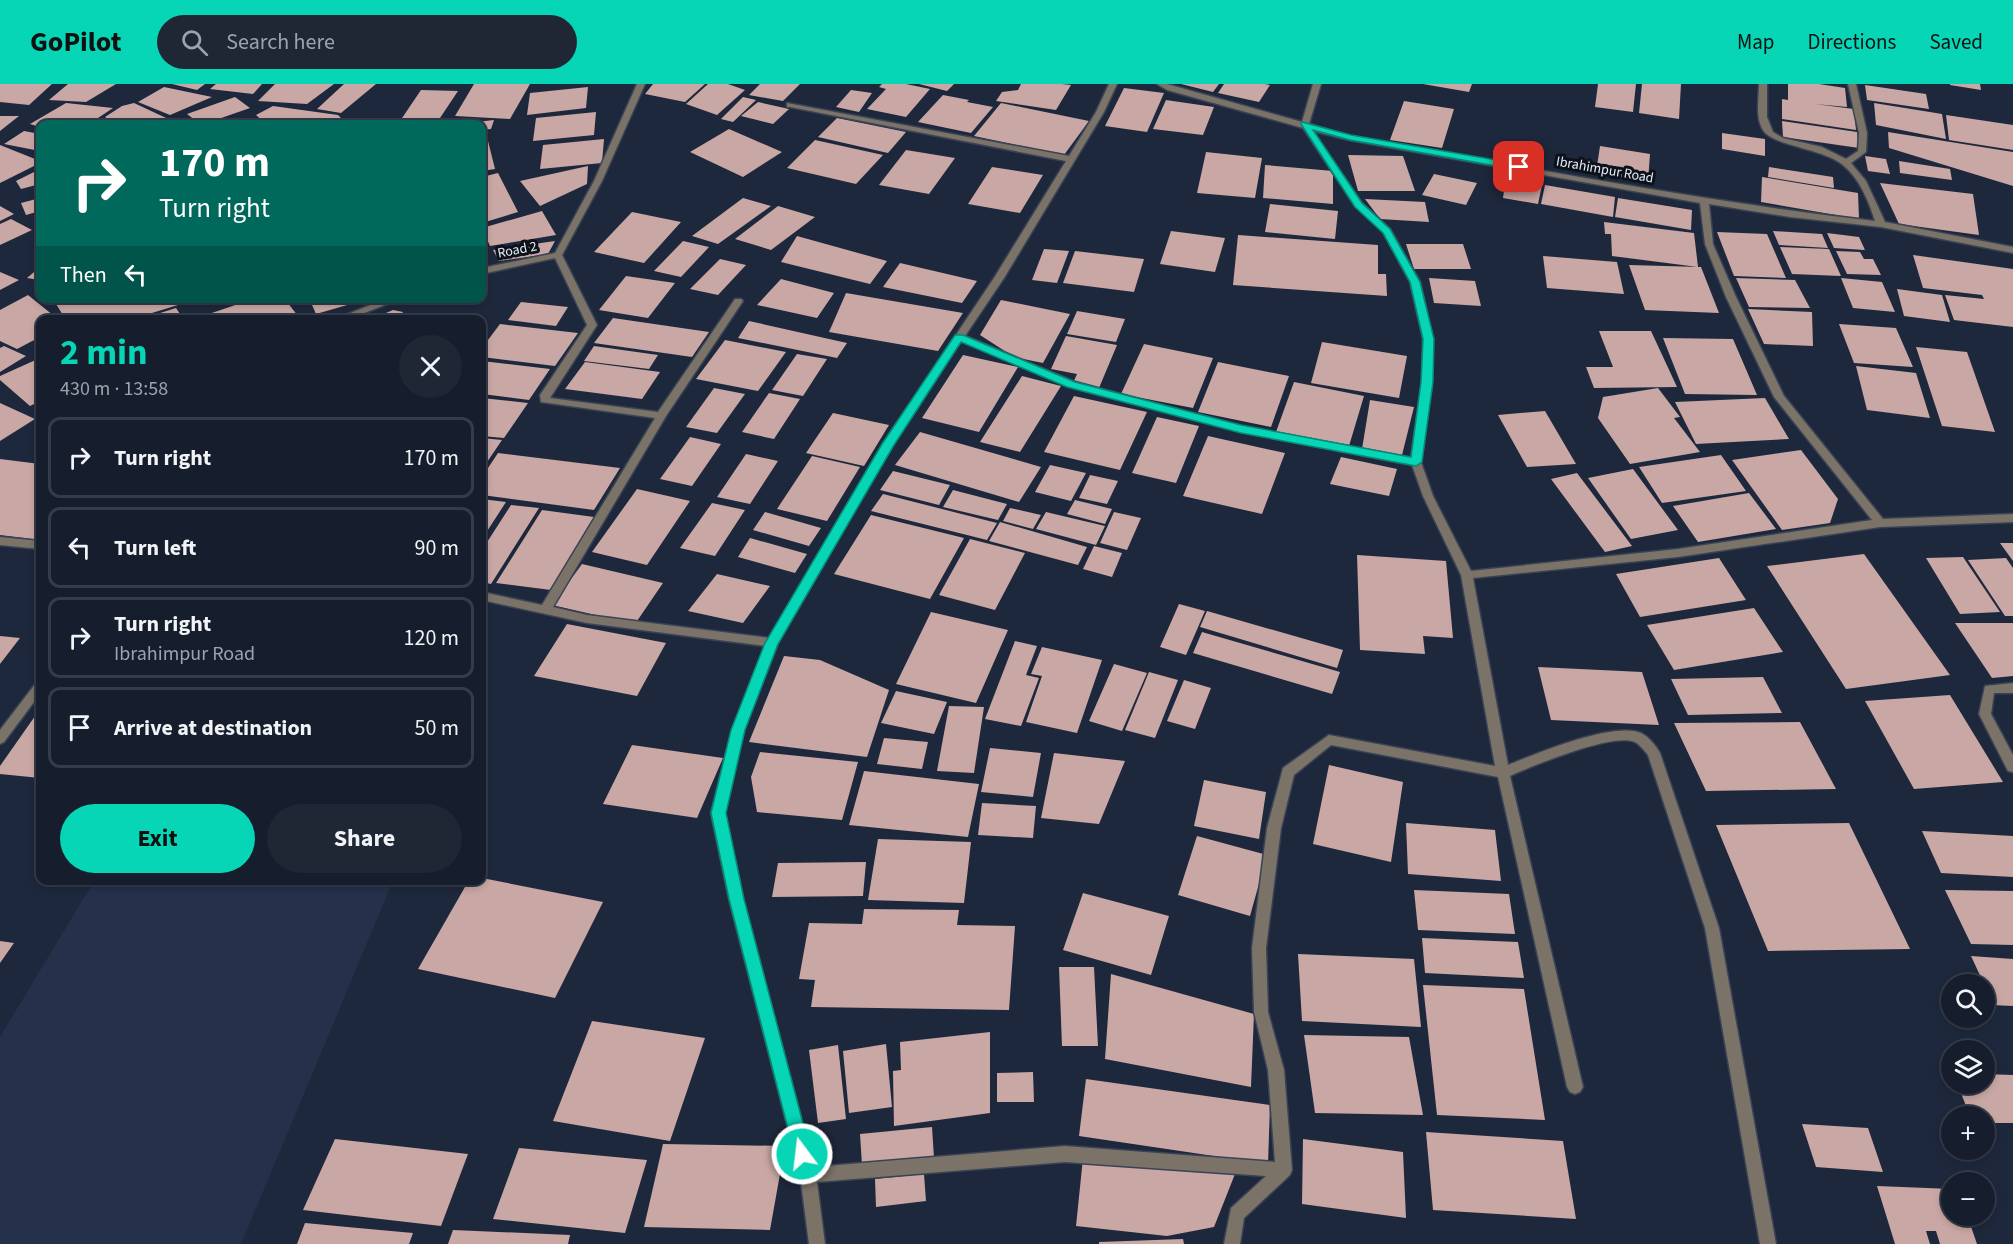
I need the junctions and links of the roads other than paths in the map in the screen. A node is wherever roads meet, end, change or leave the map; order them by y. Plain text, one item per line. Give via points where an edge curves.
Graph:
1 (641, 84) edge
2 (1113, 84) edge
3 (1161, 84) edge
4 (1317, 84) edge
5 (1763, 84) edge
6 (1852, 84) edge
7 (790, 105) dead end
8 (1305, 124) junction
9 (1071, 159) junction
10 (1848, 162) junction
11 (1704, 201) junction
12 (1881, 224) junction
13 (2013, 250) edge
14 (558, 255) junction
15 (486, 270) edge
16 (738, 301) dead end
17 (384, 303) edge
18 (351, 315) edge
19 (959, 337) junction
20 (661, 416) junction
21 (1416, 462) junction
22 (2013, 518) edge
23 (1880, 523) junction
24 (0, 541) edge
25 (36, 545) edge
26 (1467, 575) junction
27 (486, 597) edge
28 (546, 609) junction
29 (772, 643) junction
30 (2013, 688) edge
31 (36, 691) edge
32 (0, 739) edge
33 (2013, 767) edge
34 (1503, 773) junction
35 (1575, 1087) dead end
36 (1284, 1170) junction
37 (808, 1175) junction
38 (817, 1244) edge
39 (1232, 1244) edge
40 (1768, 1244) edge

1 - 14 street via 598,181
2 - 9 street
3 - 8 street, Ibrahimpur Road
4 - 8 street
5 - 10 street via 1763,120 1769,134 1830,151
6 - 10 street via 1863,133 1862,152
7 - 9 street
8 - 11 street, Ibrahimpur Road via 1350,138
8 - 21 street via 1358,204 1387,231 1415,282 1428,339 1427,382
9 - 19 street
10 - 12 street via 1870,194
11 - 12 street, Ibrahimpur Road
11 - 23 street via 1709,244 1779,397
12 - 13 street, Ibrahimpur Road
14 - 15 street, Road 2
14 - 20 street via 592,325 545,400
16 - 20 street
17 - 18 street
19 - 21 street via 1071,384 1241,429
19 - 29 street via 888,444
20 - 28 street
21 - 26 street via 1428,496
22 - 23 street
23 - 26 street via 1678,553
24 - 25 street
26 - 34 street
27 - 28 street
28 - 29 street via 587,619
29 - 37 street via 738,730 718,813 739,910
30 - 33 street via 1989,689 1985,714
31 - 32 street
34 - 35 street
34 - 36 street via 1329,740 1288,772 1274,828 1259,948 1261,1012 1276,1070
34 - 40 street via 1528,761 1616,735 1637,738 1654,753 1712,928
36 - 37 street via 1065,1154
36 - 39 street via 1237,1214
37 - 38 street

